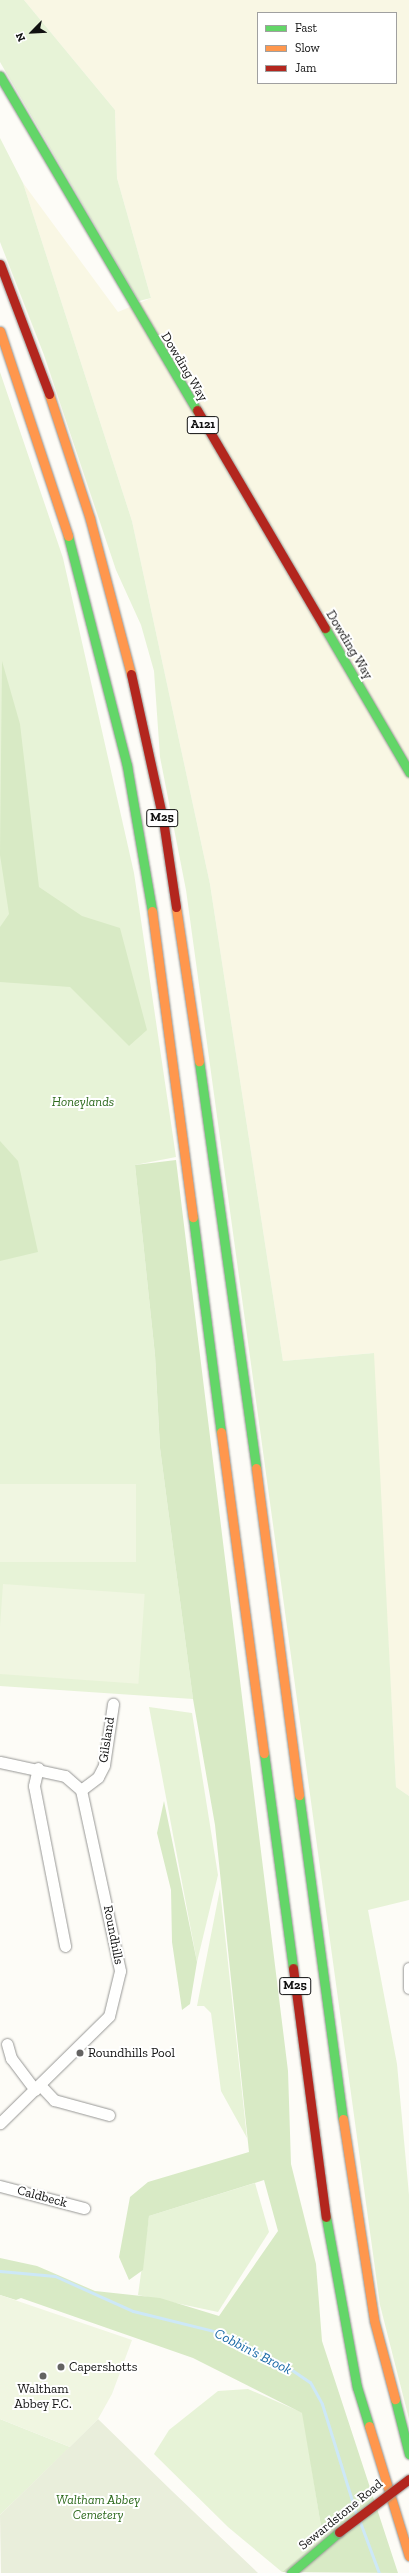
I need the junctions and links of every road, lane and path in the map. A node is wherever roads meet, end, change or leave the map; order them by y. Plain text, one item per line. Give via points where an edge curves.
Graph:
1 (0, 76) edge
2 (0, 264) edge
3 (0, 332) edge
4 (409, 772) edge
5 (113, 1704) dead end
6 (0, 1762) edge
7 (38, 1768) junction
8 (81, 1790) junction
9 (65, 1946) dead end
10 (408, 1968) edge
11 (409, 1988) edge
12 (7, 2044) dead end
13 (37, 2088) junction
14 (109, 2115) dead end
15 (0, 2123) edge
16 (0, 2186) edge
17 (84, 2208) dead end
18 (409, 2454) edge
19 (409, 2479) edge
20 (409, 2556) edge
21 (292, 2573) edge

1 - 4 main road, Dowding Way / A121
2 - 18 main road, M25 via 51,399 90,519 129,664 161,813 222,1218 355,2209 374,2320
3 - 20 main road, M25 via 52,480 84,590 114,710 143,851 171,1033 330,2247 361,2402
5 - 8 street, Gilsland via 104,1765 98,1777
6 - 7 street
7 - 8 street via 65,1776
7 - 9 street via 34,1786
8 - 13 street, Roundhills via 117,1948 118,1993 110,2016
10 - 11 street
12 - 13 street via 11,2058
13 - 14 street via 54,2100
13 - 15 street, Roundhills
16 - 17 street, Caldbeck
19 - 21 main road, Sewardstone Road, bridge via 339,2532

